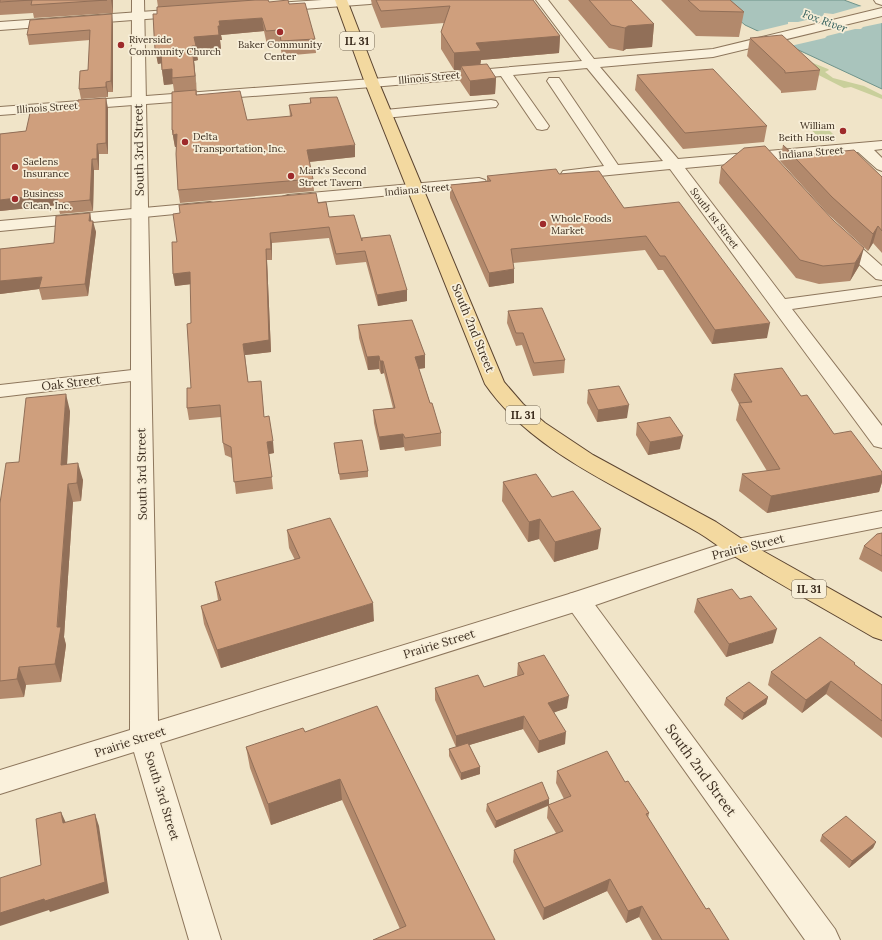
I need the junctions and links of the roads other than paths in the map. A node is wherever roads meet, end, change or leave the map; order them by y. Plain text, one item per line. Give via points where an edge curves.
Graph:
1 (370, 0) edge
2 (542, 0) edge
3 (342, 1) edge
4 (880, 6) edge
5 (138, 8) edge
6 (262, 8) edge
7 (193, 12) edge
8 (0, 26) edge
9 (591, 64) junction
10 (504, 71) junction
11 (554, 81) dead end
12 (372, 83) junction
13 (138, 100) junction
14 (491, 104) dead end
15 (0, 111) edge
16 (385, 114) junction
17 (542, 126) dead end
18 (882, 145) edge
19 (862, 147) junction
20 (766, 156) junction
21 (674, 164) junction
22 (882, 166) edge
23 (614, 170) junction
24 (780, 173) edge
25 (556, 175) edge
26 (491, 182) edge
27 (416, 189) junction
28 (274, 201) edge
29 (227, 205) edge
30 (140, 213) junction
31 (0, 226) edge
32 (830, 228) edge
33 (882, 275) edge
34 (882, 291) edge
35 (780, 305) junction
36 (141, 375) junction
37 (0, 391) edge
38 (882, 441) edge
39 (882, 520) edge
40 (737, 547) junction
41 (578, 601) junction
42 (882, 630) edge
43 (144, 737) junction
44 (0, 782) edge
45 (204, 940) edge
46 (824, 940) edge

1 - 3 street
2 - 9 street, South 1st Street
3 - 6 street
3 - 12 main road, South 2nd Street / IL 31
4 - 9 street, Illinois Street via 770,40 713,53
5 - 7 street
5 - 8 street
5 - 13 street, South 3rd Street
9 - 10 street, Illinois Street
9 - 21 street, South 1st Street
10 - 12 street, Illinois Street
10 - 17 street
11 - 23 street
12 - 13 street, Illinois Street
12 - 16 main road, South 2nd Street / IL 31
13 - 15 street, Illinois Street
13 - 30 street, South 3rd Street
14 - 16 street
16 - 27 main road, South 2nd Street / IL 31
18 - 19 street, Indiana Street
19 - 20 street, Indiana Street
19 - 22 street
20 - 21 street, Indiana Street
20 - 24 street
21 - 23 street, Indiana Street
21 - 35 street, South 1st Street
23 - 25 street, Indiana Street
26 - 27 street, Indiana Street
27 - 28 street, Indiana Street
27 - 40 main road, South 2nd Street / IL 31 via 496,384 516,409 538,428 585,460 708,528
29 - 30 street
30 - 31 street
30 - 36 street, South 3rd Street
32 - 33 street
34 - 35 street
35 - 38 street, South 1st Street
36 - 37 street, Oak Street
36 - 43 street, South 3rd Street
39 - 40 street, Prairie Street
40 - 41 street, Prairie Street
40 - 42 main road, IL 31
41 - 43 street, Prairie Street
41 - 46 street, South 2nd Street
43 - 44 street, Prairie Street
43 - 45 street, South 3rd Street

